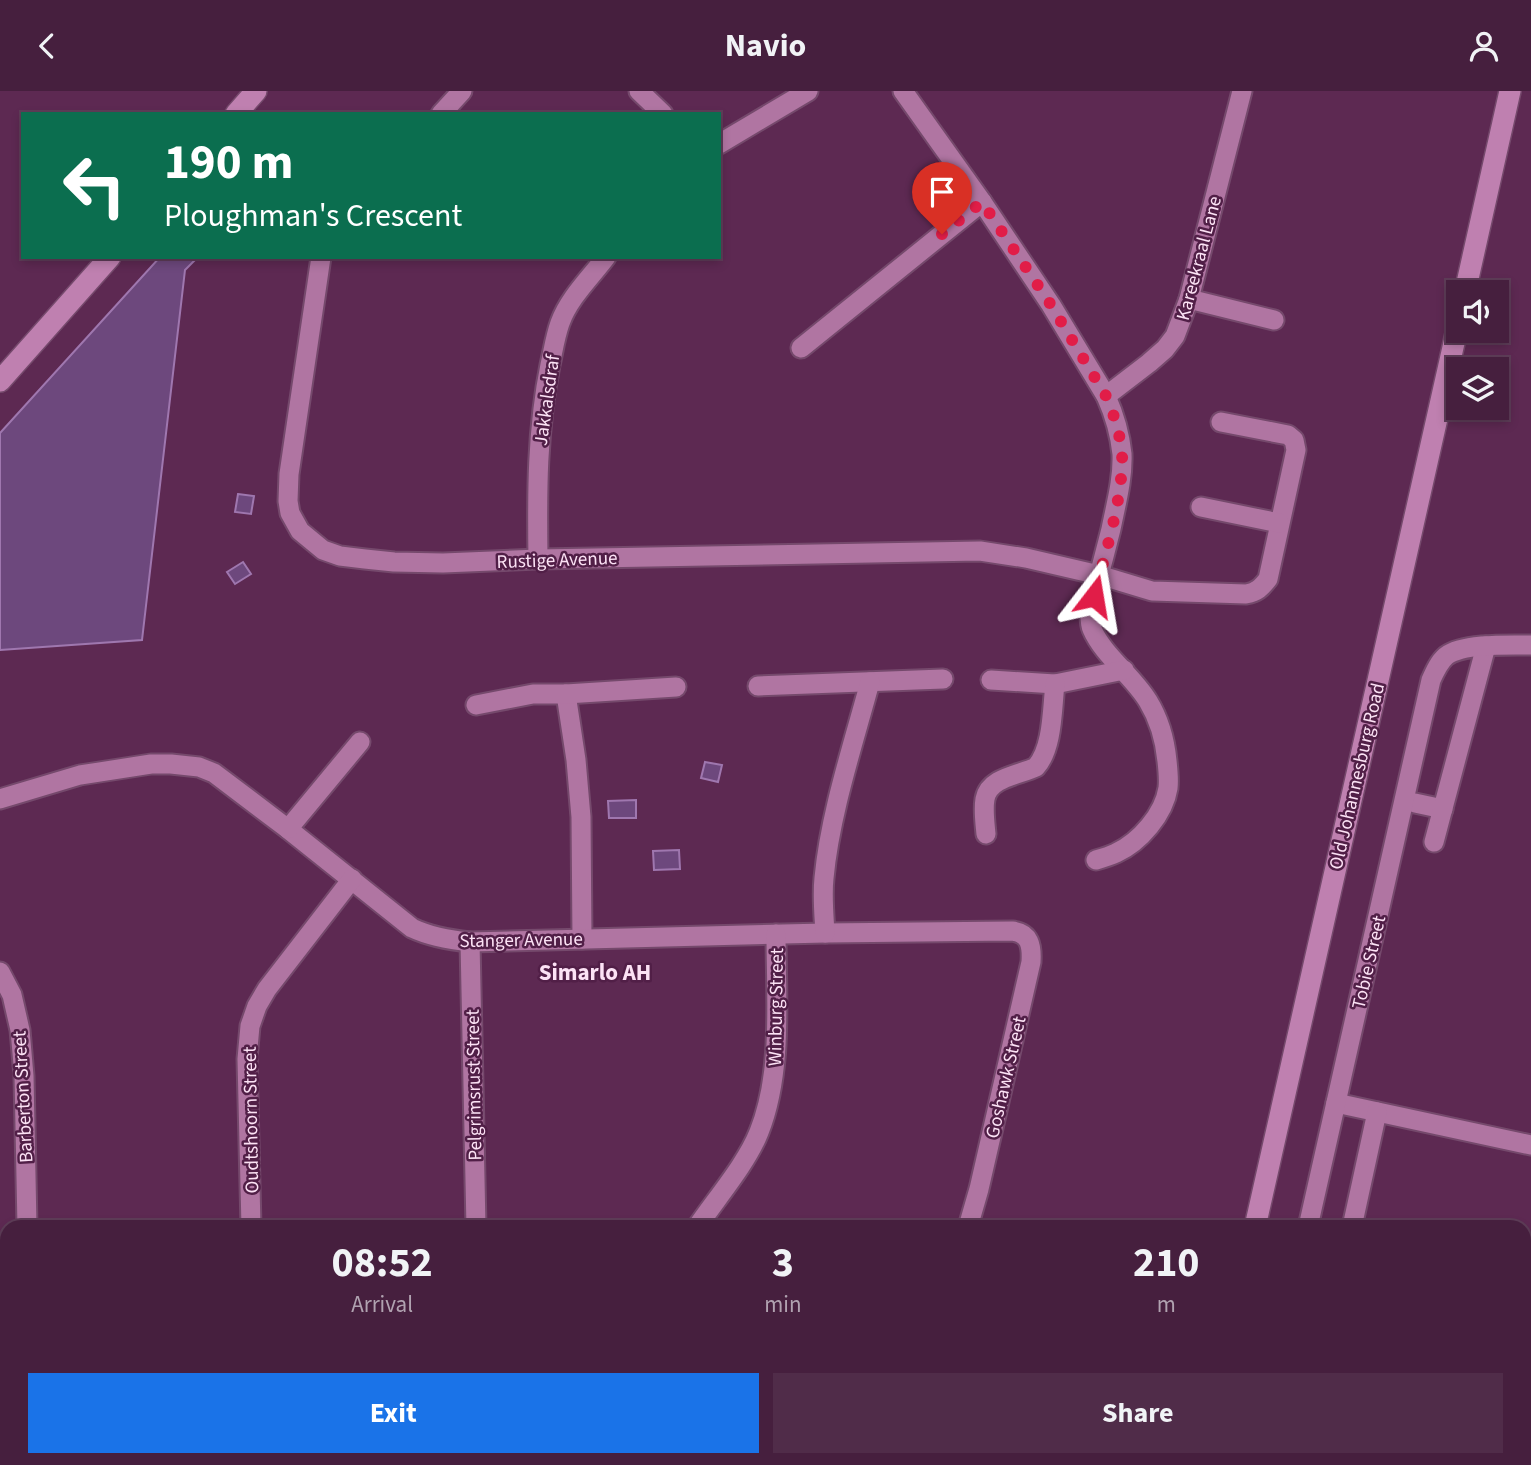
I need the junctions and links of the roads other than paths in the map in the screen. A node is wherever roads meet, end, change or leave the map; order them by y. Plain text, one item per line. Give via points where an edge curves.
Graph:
1 (256, 91) edge
2 (462, 91) edge
3 (639, 91) edge
4 (808, 91) edge
5 (903, 91) edge
6 (1242, 91) edge
7 (1510, 91) edge
8 (238, 112) edge
9 (443, 112) edge
10 (661, 112) edge
11 (721, 143) edge
12 (982, 202) junction
13 (108, 259) edge
14 (321, 259) edge
15 (604, 259) edge
16 (1468, 280) edge
17 (1189, 299) junction
18 (1274, 320) dead end
19 (1454, 343) edge
20 (801, 348) dead end
21 (0, 381) edge
22 (1106, 396) junction
23 (1221, 422) dead end
24 (1201, 507) dead end
25 (1279, 523) junction
26 (538, 559) junction
27 (1099, 575) junction
28 (1531, 645) edge
29 (1486, 646) junction
30 (1124, 670) junction
31 (943, 679) dead end
32 (991, 680) dead end
33 (870, 682) junction
34 (1055, 684) junction
35 (758, 686) dead end
36 (676, 687) dead end
37 (566, 694) junction
38 (476, 705) dead end
39 (360, 742) dead end
40 (0, 799) edge
41 (1415, 803) dead end
42 (1443, 809) junction
43 (288, 829) junction
44 (986, 834) dead end
45 (1434, 842) dead end
46 (1096, 860) dead end
47 (352, 879) junction
48 (1018, 932) joint
49 (825, 933) junction
50 (776, 934) junction
51 (582, 939) junction
52 (470, 942) junction
53 (0, 972) edge
54 (1336, 1103) junction
55 (1377, 1112) junction
56 (1531, 1145) edge
57 (27, 1220) edge
58 (251, 1220) edge
59 (476, 1220) edge
60 (702, 1220) edge
61 (970, 1220) edge
62 (1257, 1220) edge
63 (1310, 1220) edge
64 (1354, 1220) edge

1 - 8 main road
2 - 9 street
3 - 10 street
4 - 11 street
5 - 12 street
6 - 17 street, Kareekraal Lane
7 - 16 main road
12 - 20 street
12 - 22 street
13 - 21 main road
14 - 26 street, Rustige Avenue via 288,482 290,513 300,531 323,550 365,559 443,563
15 - 26 street, Jakkalsdraf via 574,297 553,350 537,470
17 - 18 street
17 - 22 street, Kareekraal Lane via 1165,349
19 - 62 main road, Old Johannesburg Road
22 - 27 street via 1122,452
23 - 25 street, Rustige Avenue via 1294,440 1296,450
24 - 25 street
25 - 27 street, Rustige Avenue via 1268,579 1254,593 1152,591
26 - 27 street, Rustige Avenue via 980,551
27 - 30 street via 1091,629
28 - 29 street
29 - 42 street
29 - 54 street, Tobie Street via 1457,650 1437,666
30 - 34 street
30 - 46 street via 1146,698 1161,729 1168,786 1161,810 1139,837
31 - 33 street
32 - 34 street
33 - 35 street
33 - 49 street via 828,854
34 - 44 street via 1048,744 1041,762 991,787 985,798
36 - 37 street
37 - 38 street via 525,695
37 - 51 street via 581,817
39 - 43 street
40 - 43 street, Stanger Avenue via 80,775 151,764 190,765 214,773
41 - 42 street
42 - 45 street
43 - 47 street, Stanger Avenue
47 - 52 street, Stanger Avenue via 412,928
47 - 58 street, Oudtshoorn Street via 267,989 250,1026
48 - 49 street, Stanger Avenue
48 - 61 street, Goshawk Street via 1030,941 1031,962
49 - 50 street, Stanger Avenue
50 - 51 street, Stanger Avenue
50 - 60 street, Winburg Street via 776,1054 766,1112 750,1150
51 - 52 street, Stanger Avenue
52 - 59 street, Pelgrimsrust Street
53 - 57 street, Barberton Street via 12,995 20,1030
54 - 55 street
54 - 63 street, Tobie Street
55 - 56 street
55 - 64 street

